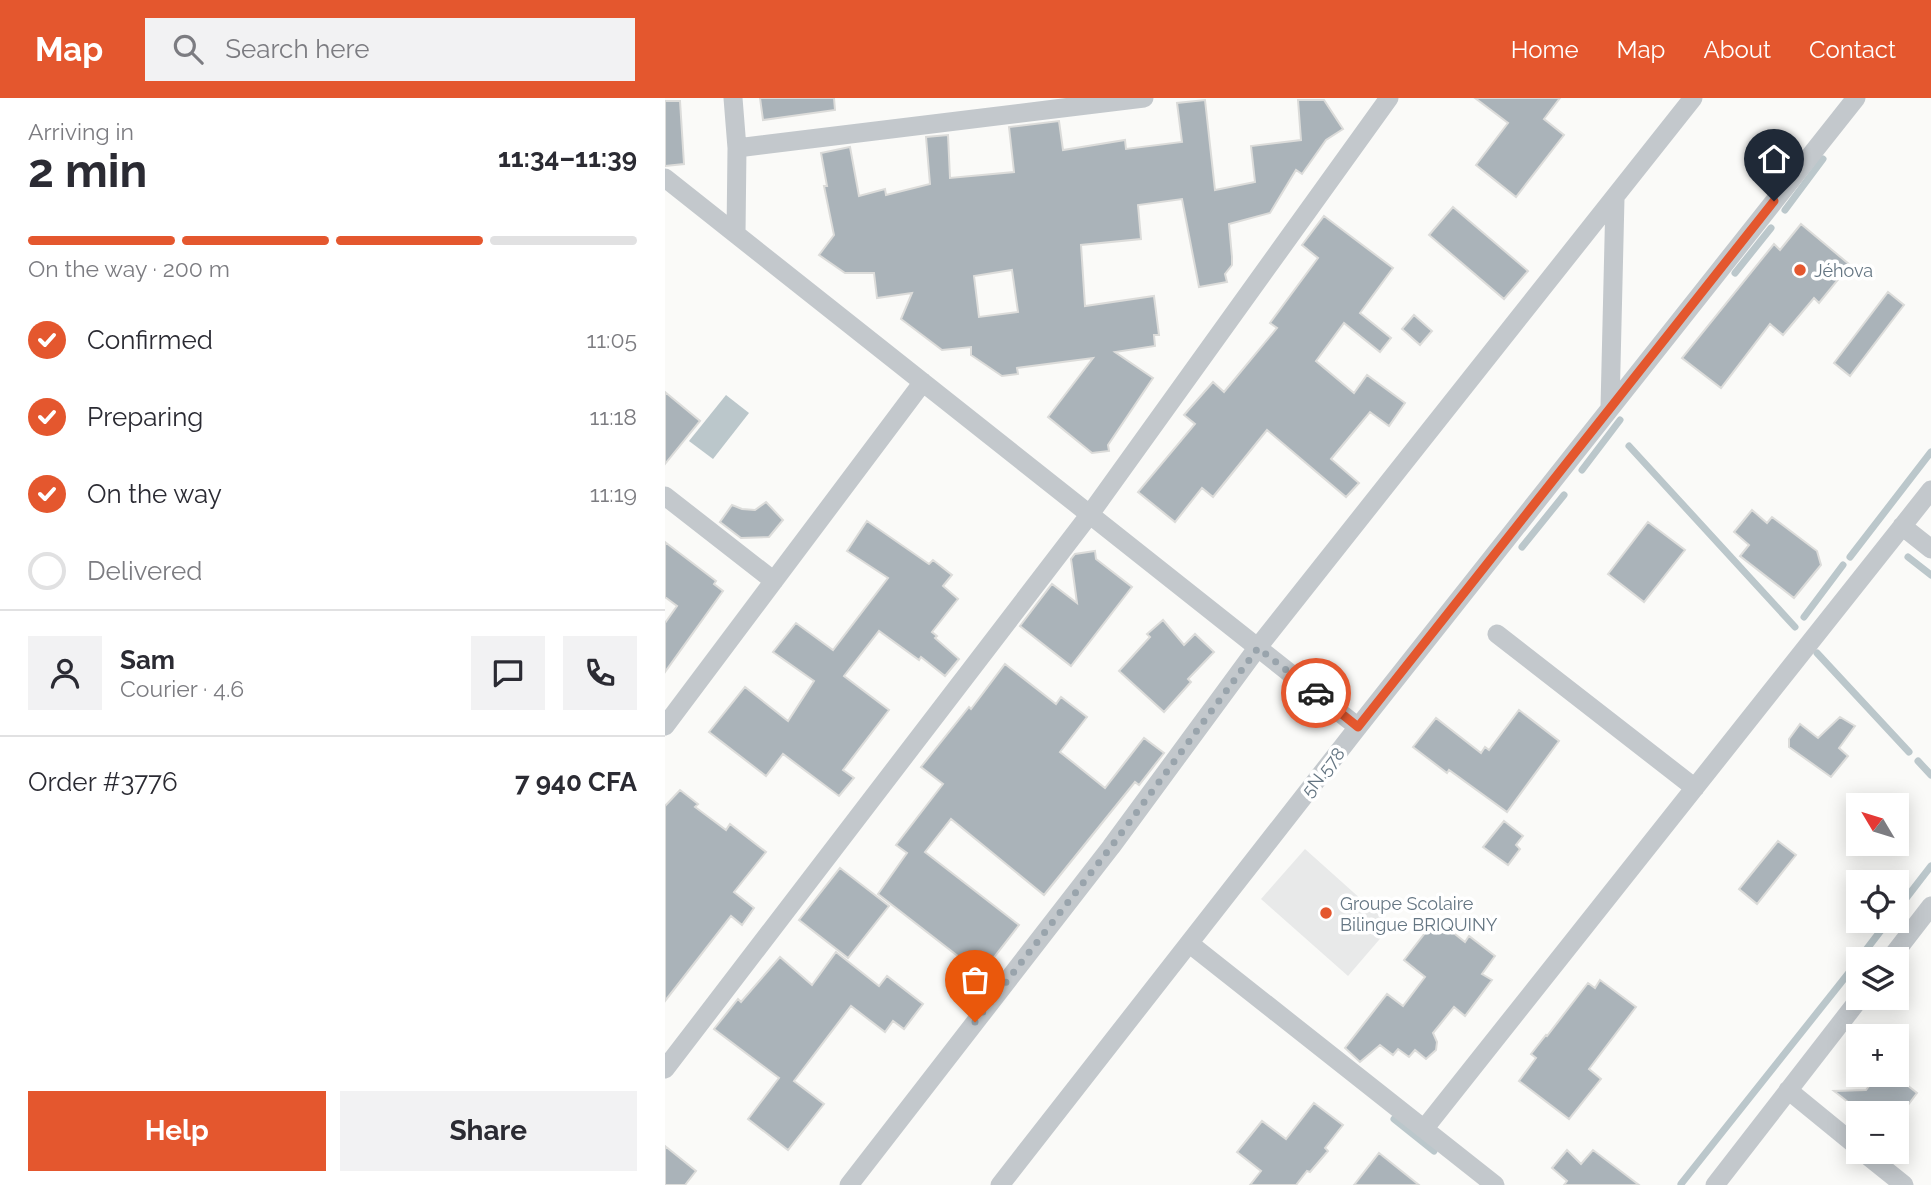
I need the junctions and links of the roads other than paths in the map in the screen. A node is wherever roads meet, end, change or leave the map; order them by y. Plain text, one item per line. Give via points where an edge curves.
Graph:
1 (733, 98) edge
2 (1144, 98) edge
3 (1388, 98) edge
4 (1693, 98) edge
5 (1856, 98) edge
6 (737, 148) junction
7 (665, 178) edge
8 (1615, 198) junction
9 (736, 234) junction
10 (923, 382) junction
11 (1610, 408) junction
12 (1931, 490) edge
13 (665, 496) edge
14 (1090, 514) junction
15 (1902, 526) junction
16 (1931, 550) edge
17 (774, 581) junction
18 (1497, 634) dead end
19 (1258, 648) junction
20 (665, 726) edge
21 (1358, 727) junction
22 (1695, 788) junction
23 (1931, 906) edge
24 (1190, 944) junction
25 (1899, 947) edge
26 (1851, 1010) edge
27 (665, 1069) edge
28 (1788, 1090) junction
29 (1424, 1129) junction
30 (1846, 1137) edge
31 (1878, 1164) edge
32 (849, 1185) edge
33 (1000, 1185) edge
34 (1495, 1185) edge
35 (1715, 1185) edge
36 (1904, 1185) edge

1 - 6 street
2 - 6 street
3 - 14 street
4 - 8 street
5 - 11 street, 5N.578
6 - 9 street
7 - 9 street
8 - 11 street
8 - 19 street
9 - 10 street
10 - 14 street
10 - 17 street
11 - 21 street, 5N.578
12 - 15 street
13 - 17 street
14 - 19 street
14 - 27 street
15 - 16 street
15 - 22 street
17 - 20 street
18 - 22 street
19 - 21 street
19 - 32 street via 1111,847
21 - 24 street, 5N.578
22 - 29 street
23 - 25 street
24 - 29 street
24 - 33 street, 5N.578
26 - 28 street
28 - 30 street
28 - 35 street
29 - 34 street
31 - 36 street

